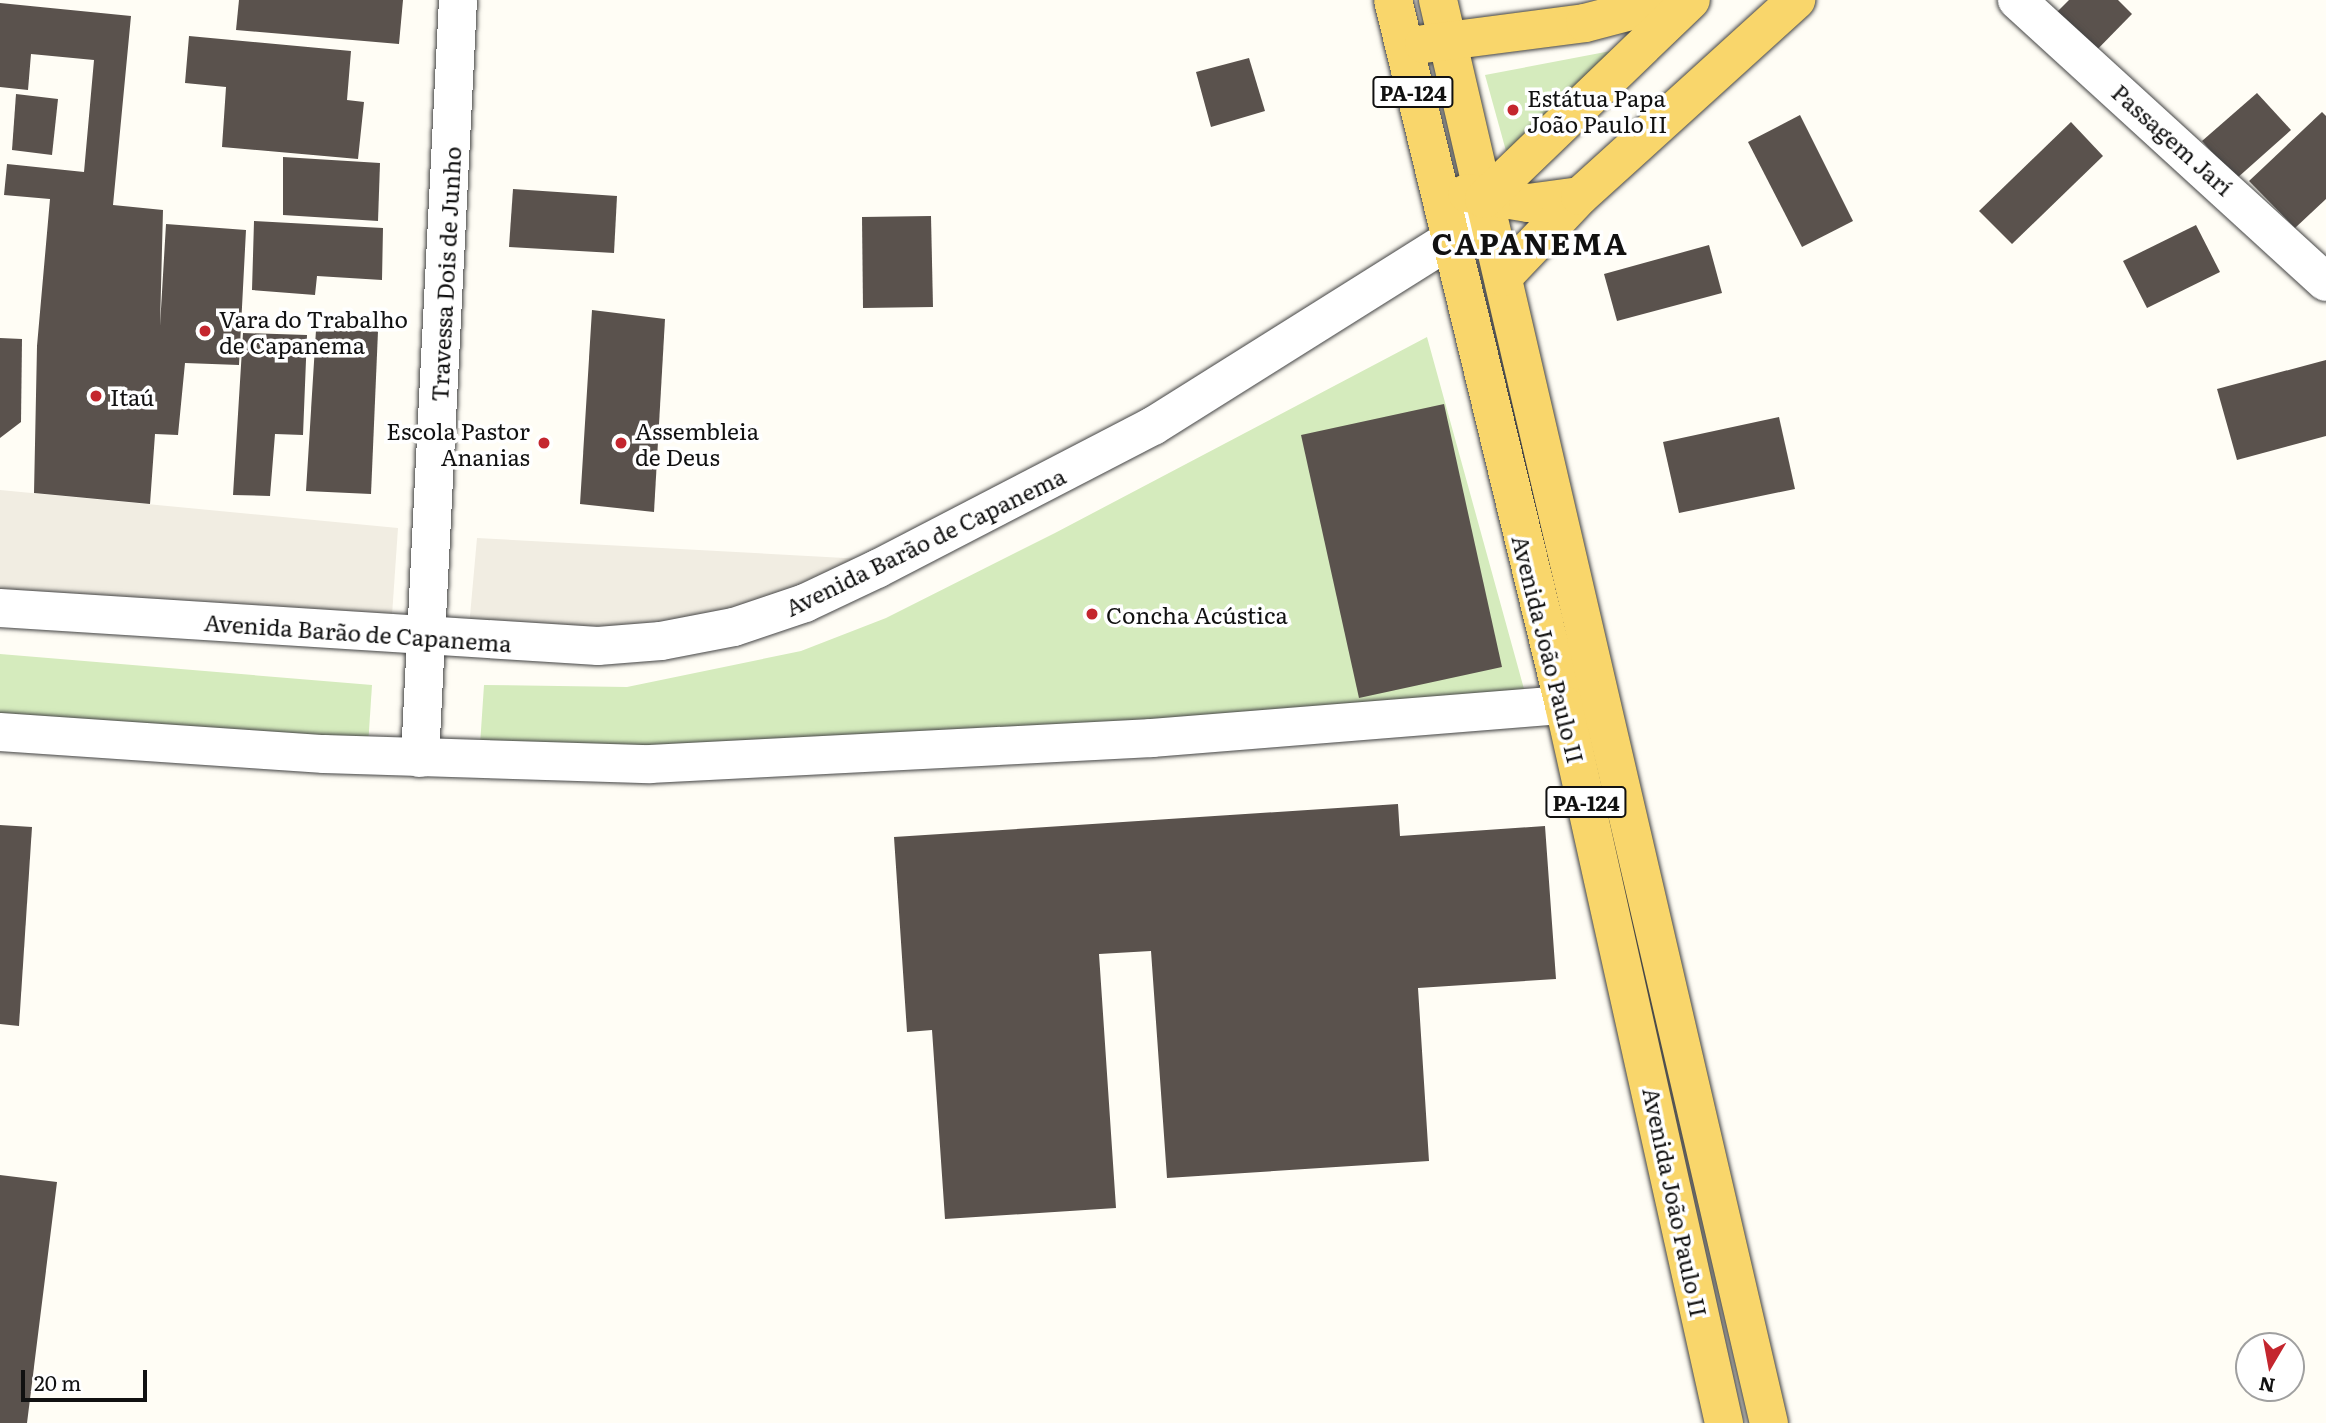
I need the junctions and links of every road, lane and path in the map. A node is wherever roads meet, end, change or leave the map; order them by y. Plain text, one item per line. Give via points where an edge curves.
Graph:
1 (458, 0) edge
2 (1393, 0) edge
3 (1438, 0) edge
4 (1673, 0) edge
5 (1691, 0) edge
6 (1796, 0) edge
7 (2017, 0) edge
8 (1447, 41) junction
9 (1403, 46) junction
10 (1435, 184) junction
11 (1580, 196) junction
12 (1484, 199) junction
13 (1449, 240) junction
14 (1503, 277) junction
15 (2326, 282) edge
16 (0, 608) edge
17 (429, 638) junction
18 (1604, 701) junction
19 (1564, 705) junction
20 (0, 732) edge
21 (420, 758) junction
22 (1724, 1423) edge
23 (1769, 1423) edge

1 - 17 street, Travessa Dois de Junho
2 - 9 main road, Avenida João Paulo II / PA-124
3 - 8 main road, Avenida João Paulo II / PA-124
4 - 8 main road via 1586,23
5 - 12 main road, Avenida Barão de Capanema
6 - 11 main road
7 - 15 street, Passagem Jarí
8 - 9 main road
8 - 12 main road, Avenida João Paulo II / PA-124
9 - 10 main road, Avenida João Paulo II / PA-124
10 - 12 main road
10 - 13 main road, Avenida João Paulo II / PA-124
11 - 12 main road via 1555,202
11 - 14 main road
12 - 13 street, Avenida Barão de Capanema
12 - 14 main road, Avenida João Paulo II / PA-124
13 - 17 street, Avenida Barão de Capanema via 1153,426 805,603 734,627 661,641 598,646
13 - 19 main road, Avenida João Paulo II / PA-124
14 - 18 main road, Avenida João Paulo II / PA-124
16 - 17 street, Avenida Barão de Capanema
17 - 21 street, Travessa Dois de Junho
18 - 19 street
18 - 23 main road, Avenida João Paulo II / PA-124
19 - 21 street via 1152,738 650,764
19 - 22 main road, Avenida João Paulo II / PA-124
20 - 21 street

